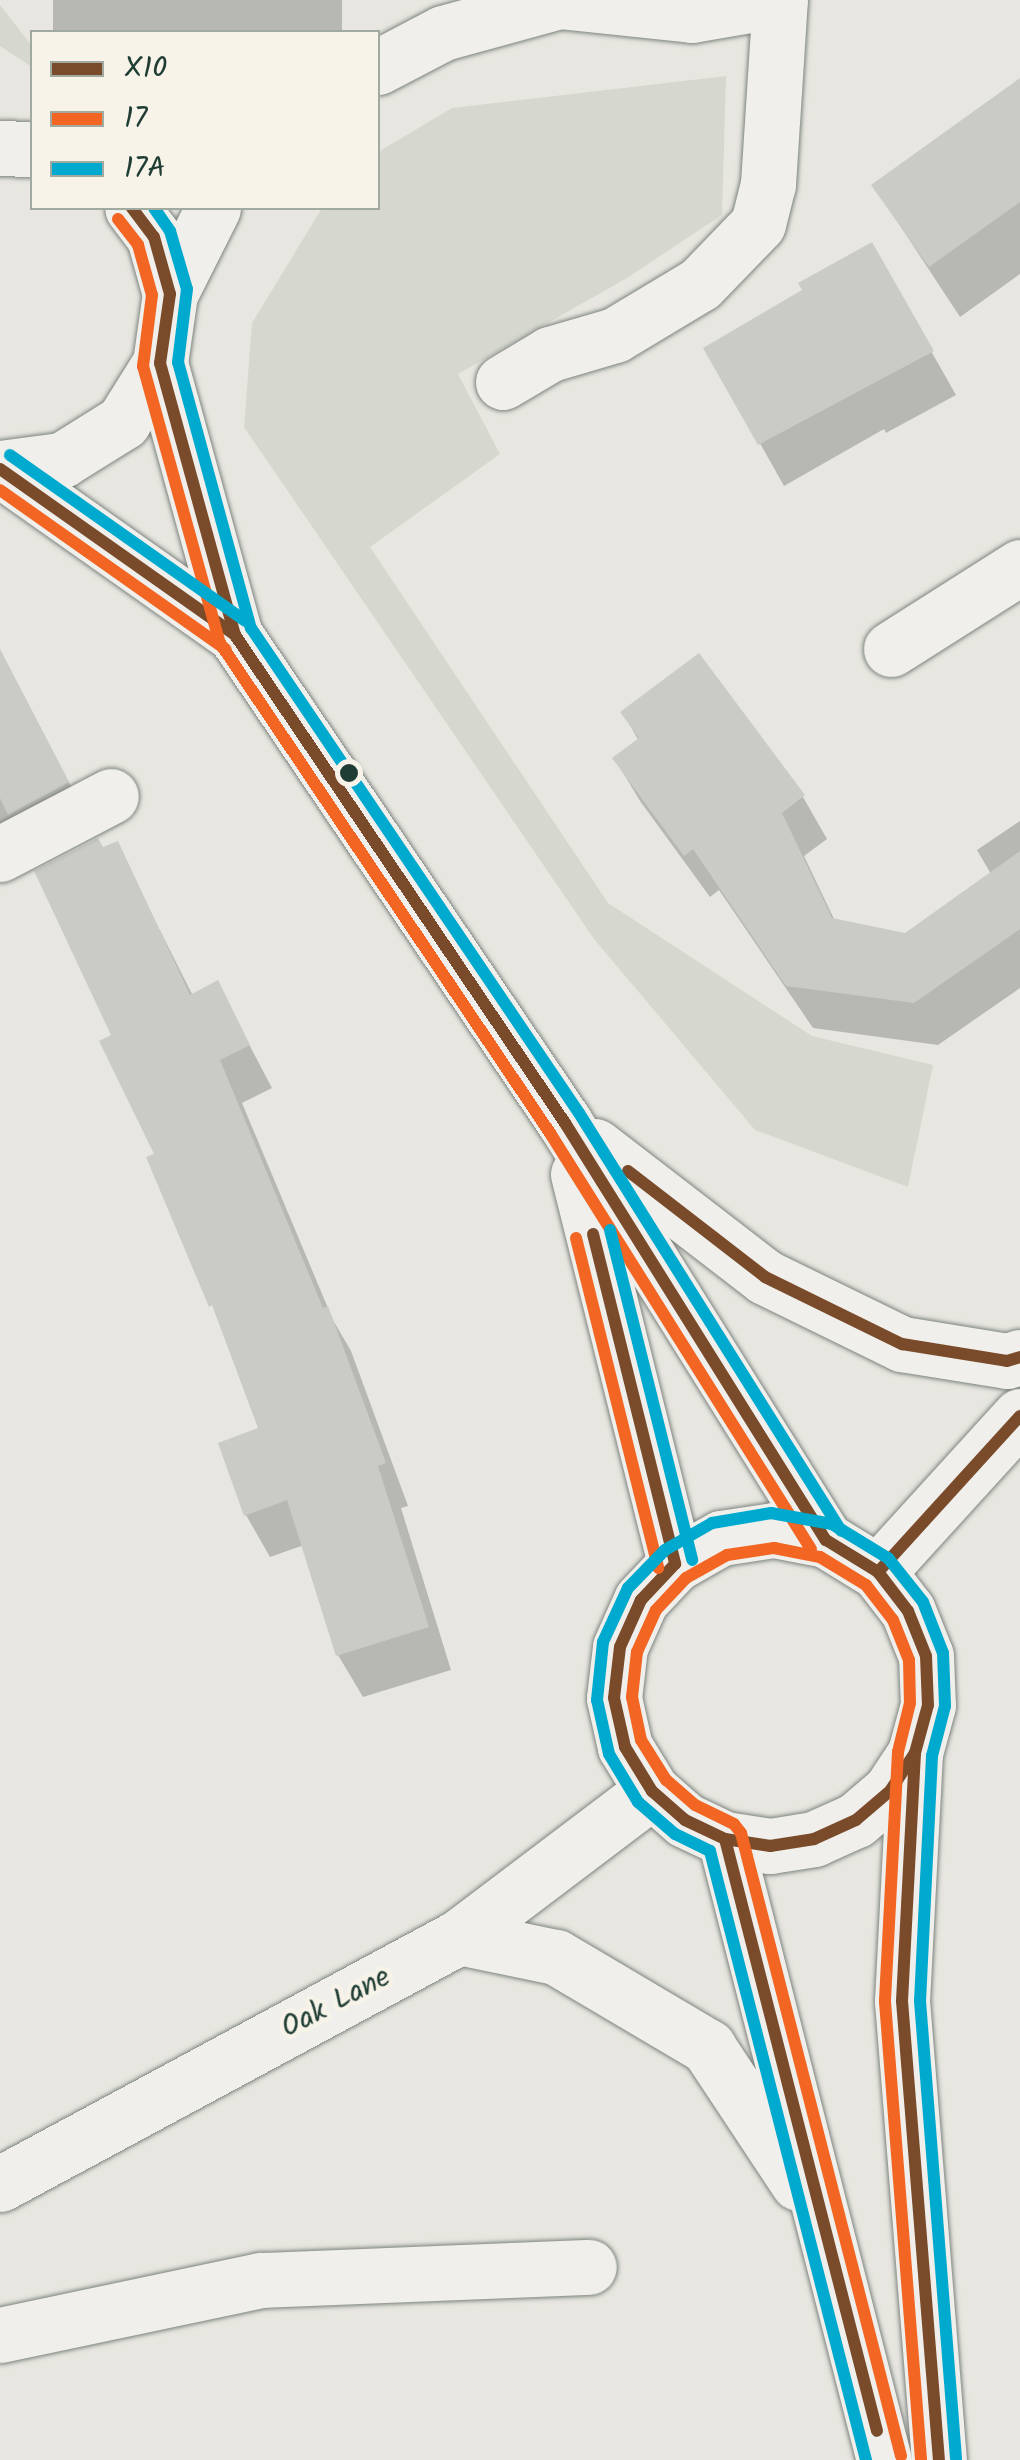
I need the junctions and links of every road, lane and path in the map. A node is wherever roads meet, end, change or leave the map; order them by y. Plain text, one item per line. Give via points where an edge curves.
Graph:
1 (780, 0) edge
2 (380, 66) edge
3 (134, 210) edge
4 (212, 210) edge
5 (170, 294) junction
6 (160, 363) junction
7 (503, 382) dead end
8 (0, 468) edge
9 (1020, 567) edge
10 (234, 635) junction
11 (892, 649) dead end
12 (111, 796) dead end
13 (0, 854) edge
14 (564, 1123) junction
15 (1020, 1357) edge
16 (1020, 1416) edge
17 (826, 1540) junction
18 (675, 1564) junction
19 (878, 1572) junction
20 (915, 1753) junction
21 (652, 1792) junction
22 (725, 1839) junction
23 (459, 1937) junction
24 (0, 2184) edge
25 (822, 2218) junction
26 (589, 2268) dead end
27 (0, 2335) edge
28 (884, 2460) edge
29 (938, 2460) edge

1 - 2 main road via 692,15 559,1 443,33
1 - 7 main road via 768,184 758,224 700,284 615,335 550,354
3 - 5 main road via 154,237
4 - 5 main road
5 - 6 main road
6 - 8 main road via 123,422 62,460
6 - 10 main road
8 - 10 main road
9 - 11 main road
10 - 14 main road
12 - 13 main road
14 - 15 main road via 765,1277 902,1344 1007,1361
14 - 17 main road
14 - 18 main road
16 - 19 main road
17 - 18 main road via 774,1530 721,1538
17 - 19 main road
18 - 21 main road via 640,1600 620,1647 614,1698 625,1748
19 - 20 main road via 908,1611 926,1656 928,1706
20 - 22 main road via 890,1791 828,1833 770,1846
20 - 29 main road via 902,2000
21 - 22 main road via 685,1820
21 - 23 main road, Oak Lane
22 - 25 main road
23 - 24 main road, Oak Lane
23 - 25 main road via 556,1958 708,2047
25 - 28 main road
26 - 27 main road via 262,2280

